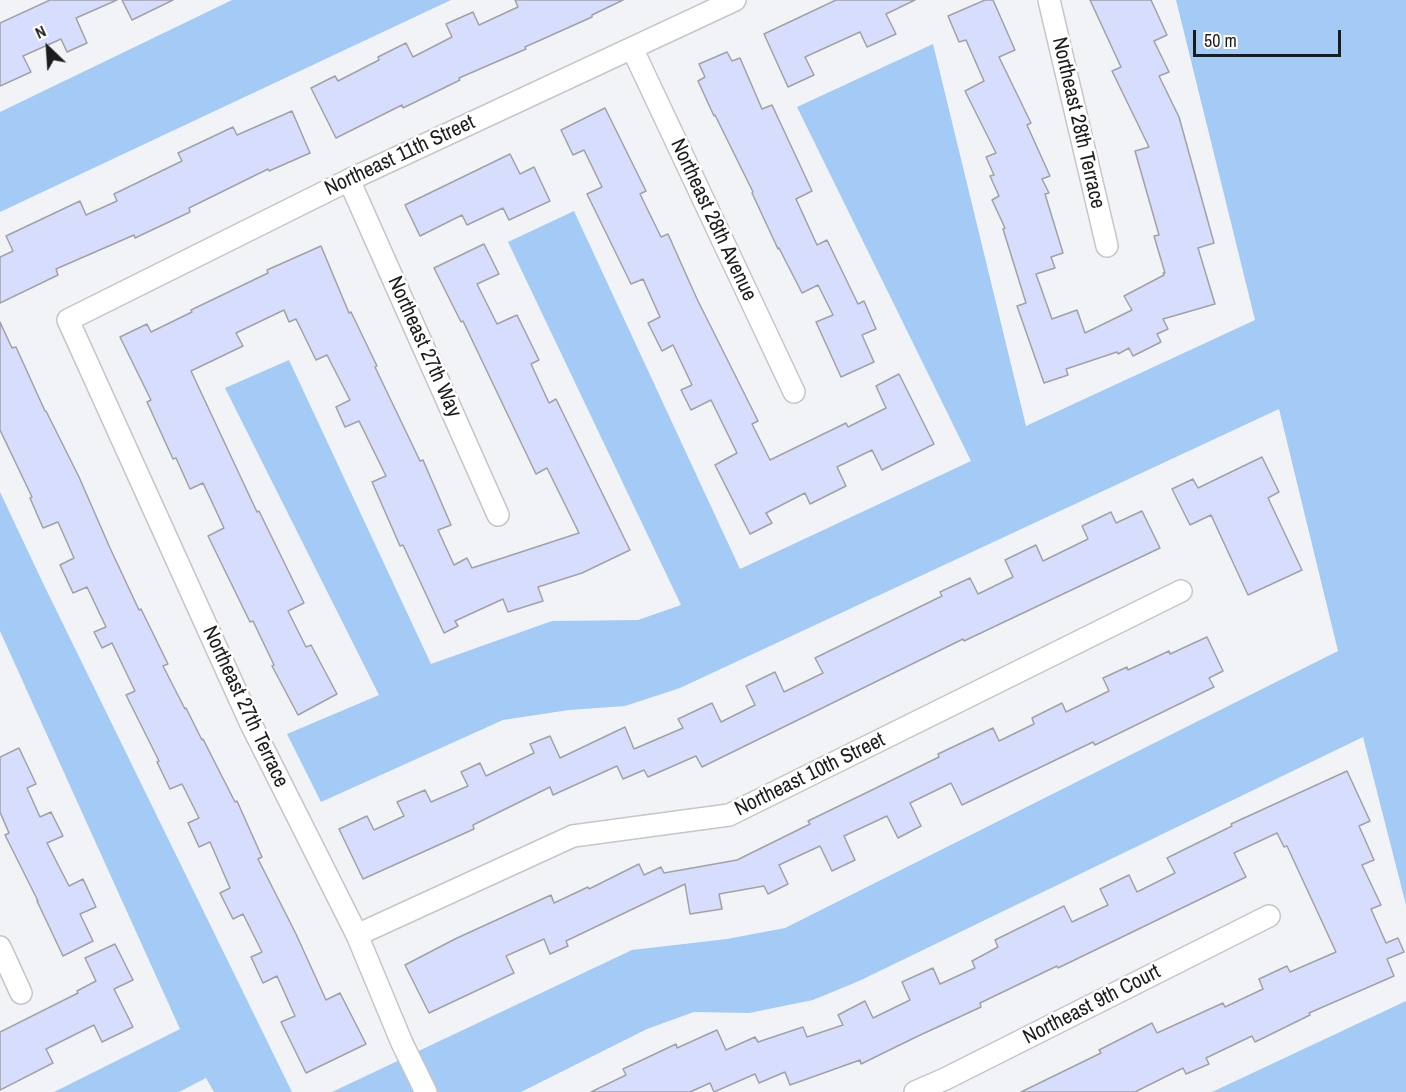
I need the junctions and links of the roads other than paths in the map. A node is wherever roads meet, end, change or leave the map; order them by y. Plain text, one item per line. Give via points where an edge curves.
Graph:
1 (735, 0) edge
2 (1050, 0) edge
3 (632, 48) junction
4 (349, 180) junction
5 (1107, 246) dead end
6 (68, 320) joint
7 (794, 392) dead end
8 (498, 515) dead end
9 (1181, 591) dead end
10 (1269, 916) dead end
11 (357, 935) junction
12 (0, 947) edge
13 (21, 993) dead end
14 (426, 1092) edge
15 (915, 1092) edge

1 - 3 street, Northeast 11th Street
2 - 5 street, Northeast 28th Terrace
3 - 4 street, Northeast 11th Street
3 - 7 street, Northeast 28th Avenue
4 - 6 street, Northeast 11th Street
4 - 8 street, Northeast 27th Way
6 - 11 street, Northeast 27th Terrace via 250,722
9 - 11 street, Northeast 10th Street via 729,815 573,836
10 - 15 street, Northeast 9th Court
11 - 14 street, Northeast 27th Terrace
12 - 13 street

